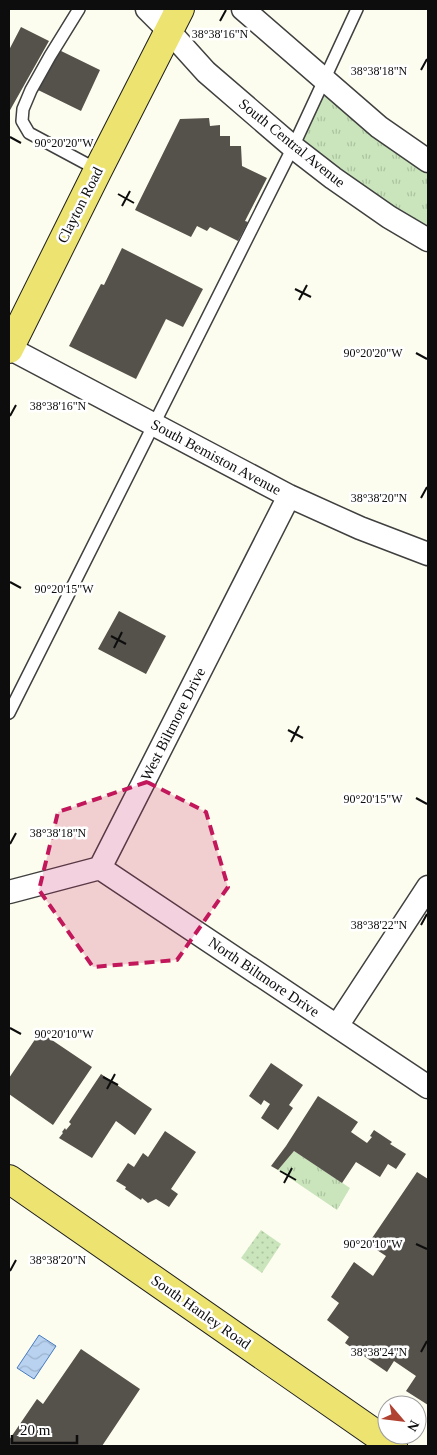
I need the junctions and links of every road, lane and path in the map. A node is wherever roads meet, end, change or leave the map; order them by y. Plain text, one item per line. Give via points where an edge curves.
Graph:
1 (79, 9) edge
2 (146, 9) edge
3 (243, 9) edge
4 (356, 9) edge
5 (175, 20) edge
6 (324, 80) junction
7 (293, 148) junction
8 (428, 161) edge
9 (98, 170) junction
10 (428, 240) edge
11 (9, 349) edge
12 (153, 424) junction
13 (289, 496) junction
14 (428, 554) edge
15 (9, 713) edge
16 (100, 868) junction
17 (428, 887) edge
18 (9, 892) edge
19 (337, 1026) junction
20 (428, 1087) edge
21 (9, 1179) edge
22 (393, 1446) edge

1 - 9 lane via 31,90 23,108 22,121 29,133
2 - 5 street, South Central Avenue
3 - 6 street
4 - 6 lane
5 - 7 street, South Central Avenue via 206,72
5 - 9 main road, Clayton Road
6 - 7 lane
6 - 8 street via 379,127
7 - 10 street, South Central Avenue via 381,212
7 - 12 lane
9 - 11 main road, Clayton Road
11 - 12 street, South Bemiston Avenue
12 - 13 street, South Bemiston Avenue
12 - 15 lane
13 - 14 street, South Bemiston Avenue
13 - 16 street, West Biltmore Drive
16 - 18 street
16 - 19 street, North Biltmore Drive
17 - 19 street
19 - 20 street, North Biltmore Drive
21 - 22 main road, South Hanley Road

